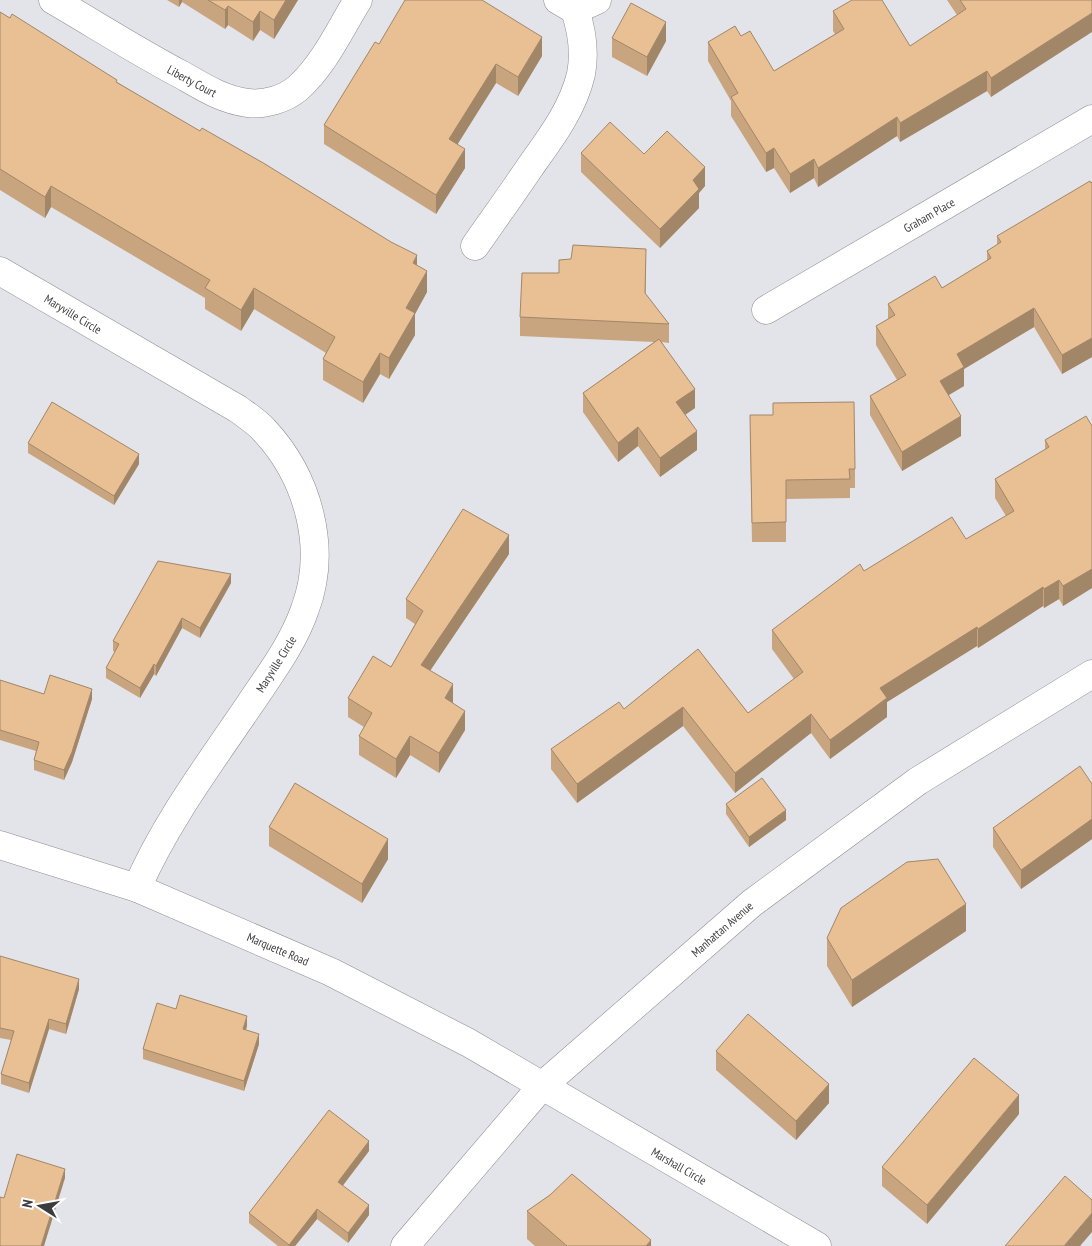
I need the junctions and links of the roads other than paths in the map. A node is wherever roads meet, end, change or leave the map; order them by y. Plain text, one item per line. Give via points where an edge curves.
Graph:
1 (53, 0) edge
2 (358, 0) edge
3 (577, 3) edge
4 (1092, 119) edge
5 (475, 246) dead end
6 (0, 271) edge
7 (766, 310) dead end
8 (1092, 674) edge
9 (0, 845) edge
10 (137, 888) junction
11 (542, 1086) junction
12 (405, 1246) edge
13 (817, 1246) edge

1 - 2 street, Liberty Court via 223,98 267,103 297,89 314,71
3 - 5 street via 583,52 574,96 558,128
4 - 7 street, Graham Place
6 - 10 street, Maryville Circle via 238,409 264,429 282,452 304,496 314,528 313,579 306,609 291,643 200,778
8 - 11 street, Manhattan Avenue via 918,781 752,903
9 - 10 street, Marquette Road
10 - 11 street, Marquette Road via 331,972 469,1043
11 - 12 street, Manhattan Avenue
11 - 13 street, Marshall Circle

